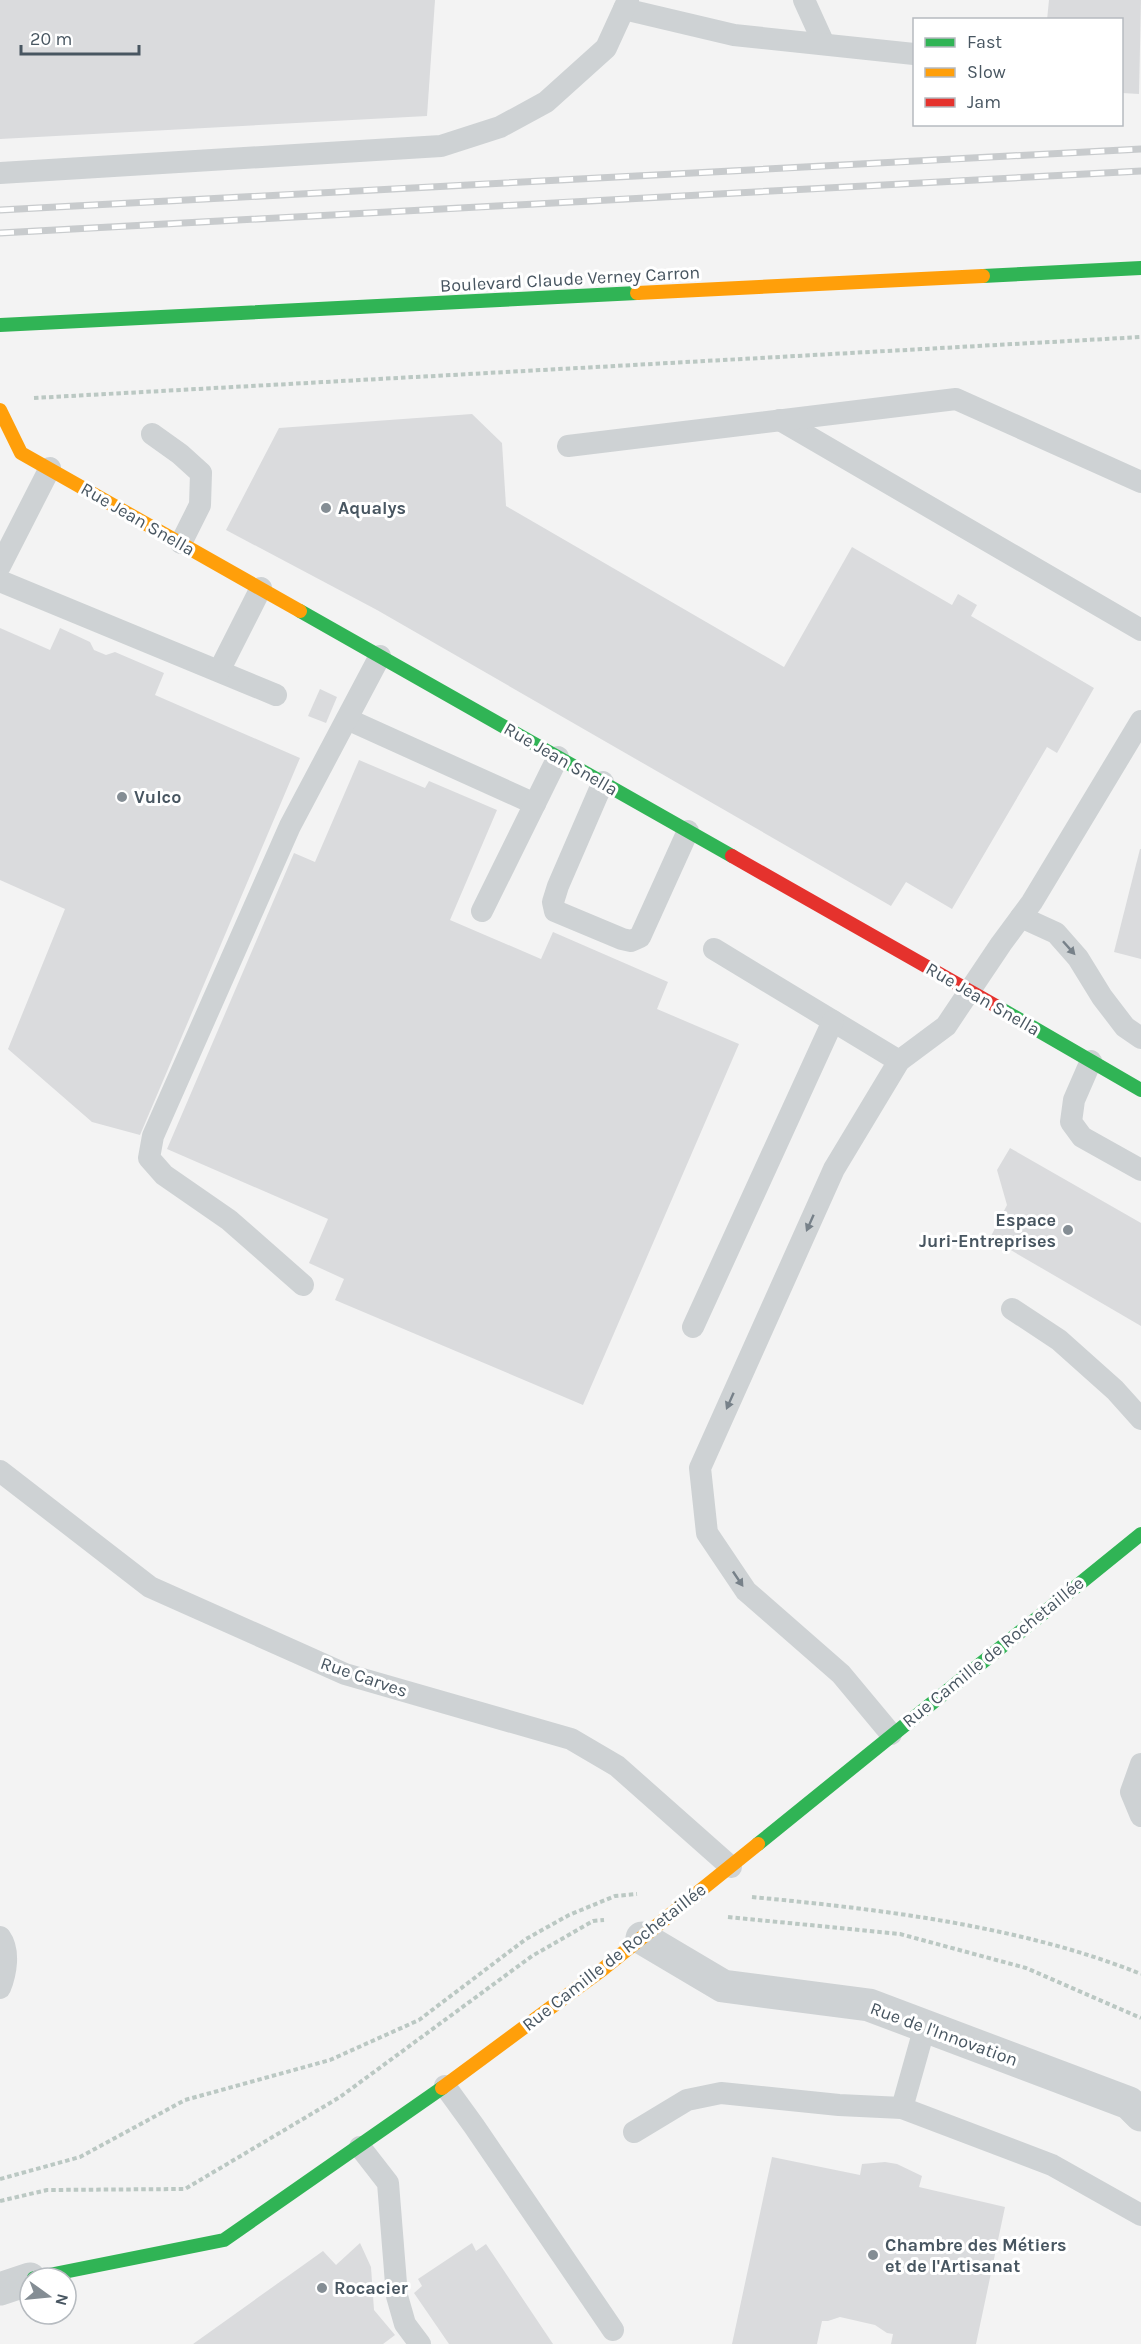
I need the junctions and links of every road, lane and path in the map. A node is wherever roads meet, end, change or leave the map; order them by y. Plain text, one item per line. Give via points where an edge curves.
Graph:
1 (804, 0) edge
2 (626, 5) edge
3 (824, 44) junction
4 (913, 54) edge
5 (0, 173) edge
6 (1141, 268) edge
7 (0, 326) edge
8 (0, 332) edge
9 (1141, 337) edge
10 (24, 399) dead end
11 (1, 413) edge
12 (780, 420) junction
13 (152, 434) dead end
14 (568, 446) dead end
15 (50, 468) junction
16 (1141, 482) edge
17 (181, 543) junction
18 (0, 566) edge
19 (0, 581) edge
20 (261, 588) junction
21 (1141, 630) edge
22 (380, 656) junction
23 (219, 671) junction
24 (276, 695) dead end
25 (347, 719) junction
26 (1141, 721) edge
27 (558, 757) junction
28 (603, 782) junction
29 (535, 804) junction
30 (688, 831) junction
31 (482, 911) dead end
32 (1021, 917) junction
33 (714, 949) dead end
34 (970, 991) junction
35 (833, 1021) junction
36 (1141, 1038) edge
37 (899, 1061) junction
38 (1091, 1061) junction
39 (1141, 1090) edge
40 (1141, 1170) edge
41 (303, 1285) dead end
42 (1012, 1309) dead end
43 (693, 1327) dead end
44 (1141, 1419) edge
45 (0, 1471) edge
46 (1141, 1534) edge
47 (891, 1734) junction
48 (1141, 1764) edge
49 (1141, 1816) edge
50 (731, 1867) junction
51 (674, 1912) junction
52 (605, 1920) dead end
53 (0, 1937) edge
54 (642, 1938) junction
55 (0, 1988) edge
56 (1141, 2018) edge
57 (925, 2026) junction
58 (445, 2086) junction
59 (902, 2108) junction
60 (1141, 2115) edge
61 (634, 2132) dead end
62 (360, 2147) junction
63 (0, 2201) edge
64 (1141, 2215) edge
65 (78, 2268) edge
66 (18, 2283) edge
67 (0, 2289) edge
68 (613, 2330) dead end
69 (420, 2344) edge

1 - 3 lane
2 - 3 lane via 735,35
2 - 5 lane via 606,48 546,102 500,127 441,146
3 - 4 lane
6 - 7 street, Boulevard Claude Verney Carron
7 - 8 street
9 - 10 path
11 - 15 street, Rue Jean Snella via 21,453
12 - 14 lane
12 - 16 lane via 956,399
12 - 21 lane
13 - 17 lane via 201,473 200,505
15 - 17 street, Rue Jean Snella
15 - 18 lane
17 - 20 street, Rue Jean Snella
19 - 23 lane
20 - 22 street, Rue Jean Snella
20 - 23 lane
22 - 25 lane
22 - 27 street, Rue Jean Snella
23 - 24 lane
25 - 29 lane
25 - 41 lane via 290,826 153,1136 149,1158 164,1175 229,1220
26 - 32 lane
27 - 28 street, Rue Jean Snella
27 - 29 lane
28 - 30 street, Rue Jean Snella
28 - 30 lane via 558,886 553,902 555,911 622,939 632,941 640,937
29 - 31 lane
30 - 34 street, Rue Jean Snella
32 - 34 lane
32 -> 36 lane via 1056,933 1125,1027
33 - 35 lane
34 - 37 lane via 946,1026
34 - 38 street, Rue Jean Snella
35 - 37 lane
35 - 43 lane
37 -> 47 lane via 834,1169 700,1468 707,1533 746,1592 841,1674
38 - 39 street, Rue Jean Snella
38 - 40 lane via 1074,1100 1071,1122 1082,1137
42 - 44 lane via 1059,1340
45 - 50 lane, Rue Carves via 150,1587 345,1674 571,1738 617,1766
46 - 47 street, Rue Camille de Rochetaillée
47 - 50 street, Rue Camille de Rochetaillée
48 - 49 lane via 1131,1792
50 - 51 street, Rue Camille de Rochetaillée
51 - 54 street, Rue Camille de Rochetaillée
51 - 56 path via 900,1934 1026,1968
52 - 63 path via 593,1921 532,1956 340,2097 185,2189 47,2190
53 - 55 lane via 6,1945 5,1976
54 - 57 street, Rue de l'Innovation via 723,1986 869,2005
54 - 58 street, Rue Camille de Rochetaillée
57 - 59 lane
57 - 60 street, Rue de l'Innovation via 1128,2103
58 - 62 street, Rue Camille de Rochetaillée
58 - 68 lane
59 - 61 lane via 722,2093 687,2100
59 - 64 lane via 1052,2165
62 - 65 street, Rue Camille de Rochetaillée via 224,2240
62 - 69 lane via 388,2184 397,2296 405,2324
66 - 67 street, Rue Camille de Rochetaillée

